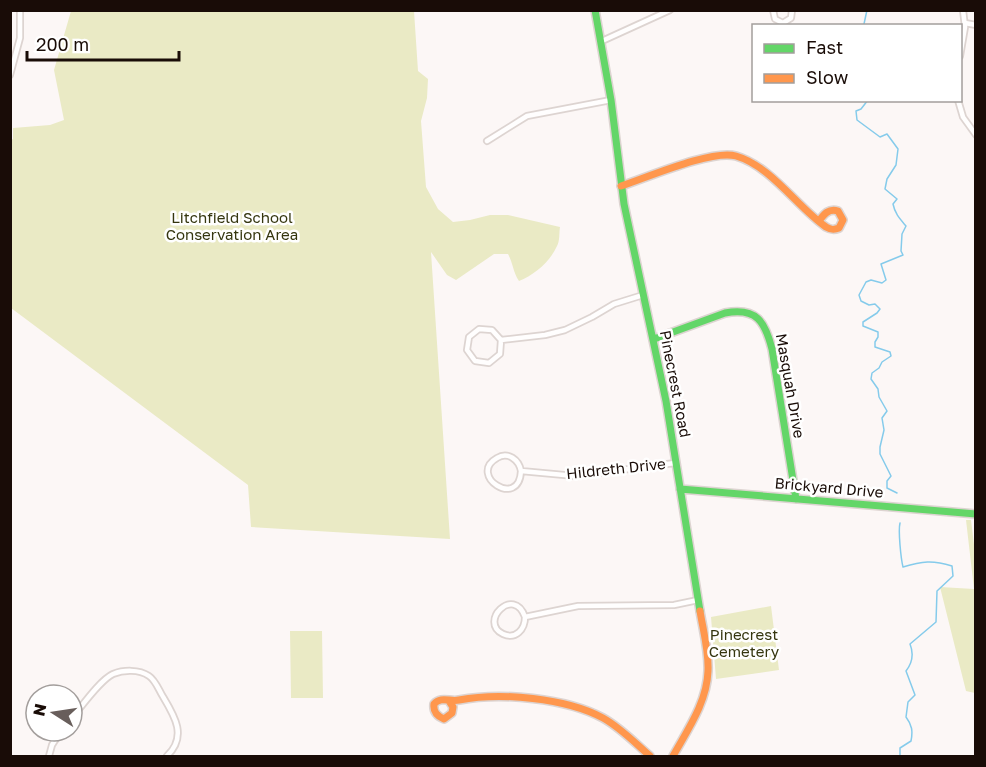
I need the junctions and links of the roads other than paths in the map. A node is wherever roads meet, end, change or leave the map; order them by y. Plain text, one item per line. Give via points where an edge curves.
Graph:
1 (20, 10) edge
2 (595, 10) edge
3 (670, 10) edge
4 (773, 10) edge
5 (792, 10) edge
6 (963, 10) edge
7 (965, 23) junction
8 (975, 25) edge
9 (602, 41) junction
10 (962, 43) edge
11 (10, 75) edge
12 (611, 100) junction
13 (959, 102) edge
14 (975, 135) edge
15 (487, 141) dead end
16 (621, 186) junction
17 (819, 221) dead end
18 (643, 295) junction
19 (654, 339) junction
20 (501, 340) junction
21 (675, 462) junction
22 (522, 471) junction
23 (680, 489) junction
24 (796, 499) junction
25 (975, 514) edge
26 (698, 600) junction
27 (525, 617) junction
28 (449, 701) dead end
29 (84, 704) edge
30 (167, 756) edge
31 (650, 756) edge
32 (673, 756) edge

1 - 11 street via 20,38
2 - 9 street, Pinecrest Road
3 - 9 street
4 - 5 street via 775,19 783,23
6 - 7 street
7 - 8 street
7 - 10 street
9 - 12 street, Pinecrest Road
12 - 15 street via 527,116
12 - 16 street, Pinecrest Road
13 - 14 street
16 - 17 street via 732,154 752,164
16 - 18 street, Pinecrest Road
18 - 19 street, Pinecrest Road
18 - 20 street via 614,304 565,330
19 - 21 street, Pinecrest Road
19 - 24 street, Masquah Drive via 730,312 749,314 766,327
20 - 20 street via 500,354 489,363 480,363 469,354 467,341 475,331 488,329
21 - 22 street, Hildreth Drive via 575,476
21 - 23 street, Pinecrest Road
22 - 22 street, Hildreth Drive via 516,485 506,489 492,482 488,472 496,458 507,456 517,461
23 - 24 street, Brickyard Drive
23 - 26 street, Pinecrest Road
24 - 25 street, Brickyard Drive
26 - 27 street via 674,605 571,607
26 - 32 street, Pinecrest Road via 707,650 708,685 697,715
27 - 27 street via 524,627 511,636 495,624 496,614 507,605 520,609
28 - 31 street via 536,700 575,707 615,726
29 - 30 street via 110,675 123,671 146,675 177,720 177,741

